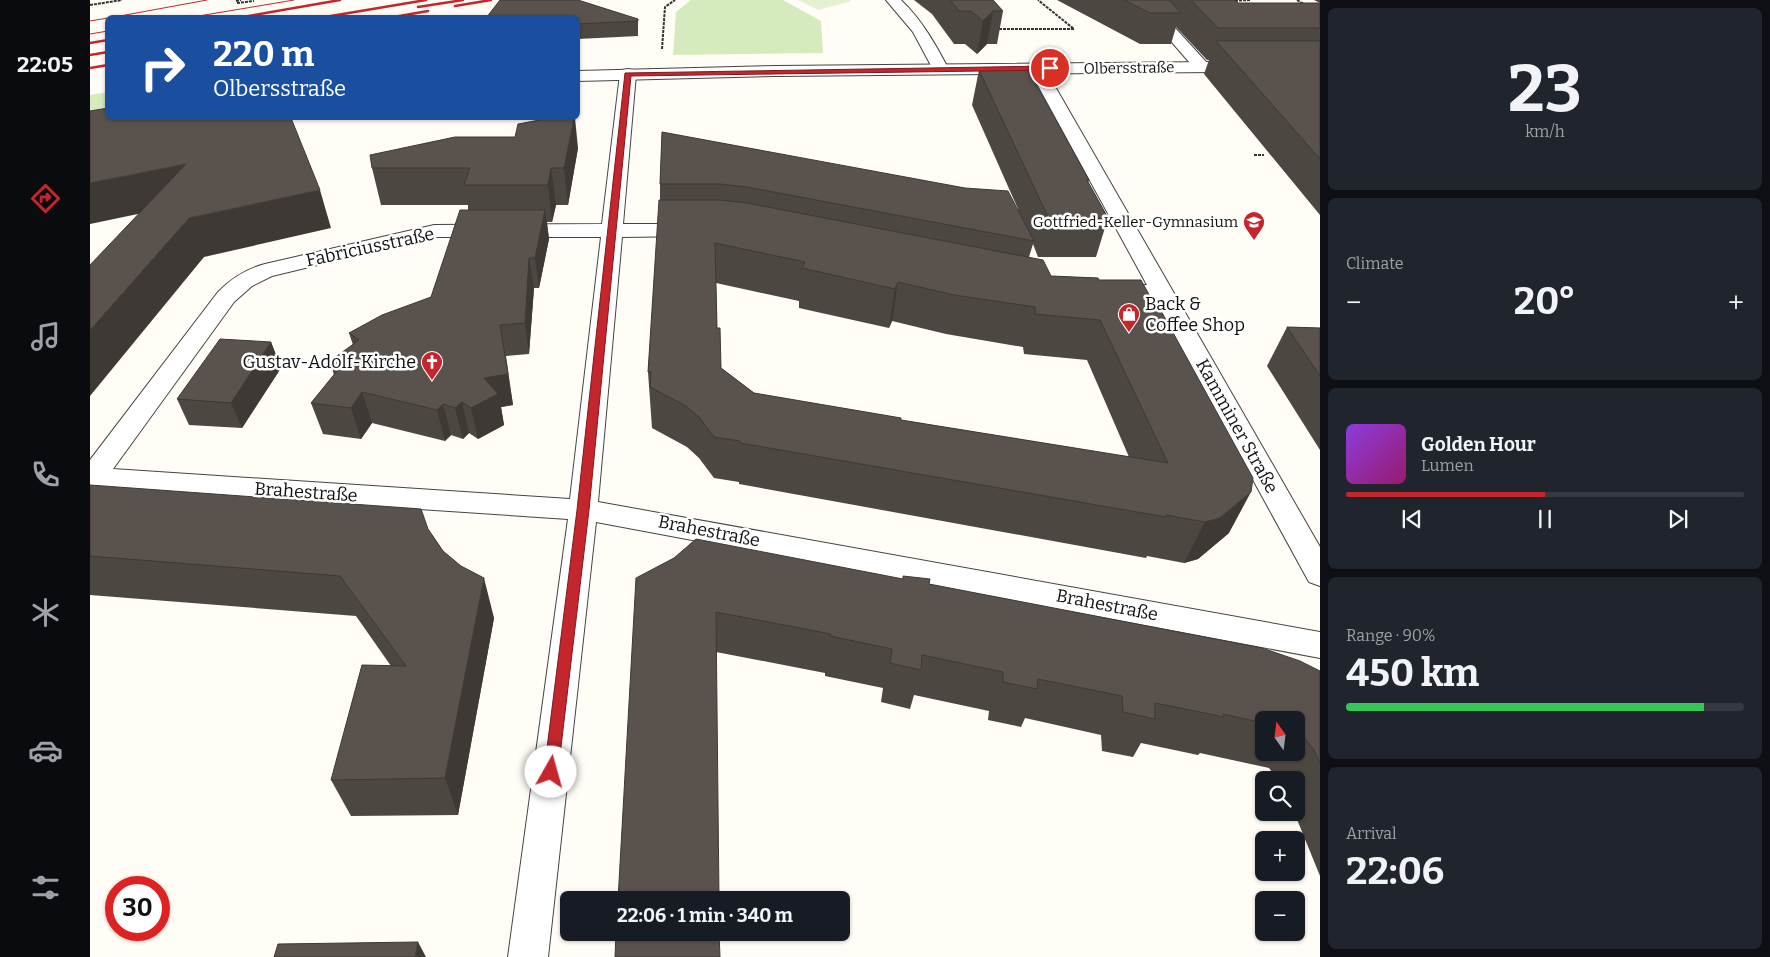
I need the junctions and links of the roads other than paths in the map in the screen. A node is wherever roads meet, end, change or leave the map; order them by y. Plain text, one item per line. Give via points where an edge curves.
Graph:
1 (893, 0) edge
2 (1136, 0) edge
3 (1320, 66) edge
4 (1202, 67) junction
5 (1036, 69) junction
6 (941, 70) junction
7 (628, 74) junction
8 (580, 76) edge
9 (611, 230) junction
10 (711, 230) edge
11 (1090, 292) edge
12 (1163, 292) junction
13 (91, 477) edge
14 (583, 510) junction
15 (1320, 574) edge
16 (1320, 645) edge
17 (528, 957) edge

1 - 6 street via 925,37
2 - 4 street via 1162,21
3 - 4 street, Olbersstraße
4 - 5 street, Olbersstraße
5 - 6 street, Olbersstraße
5 - 12 street, Kamminer Straße
6 - 7 street, Olbersstraße
7 - 8 street, Olbersstraße
7 - 9 street
9 - 10 street, Fabriciusstraße
9 - 13 street, Fabriciusstraße via 434,231 252,276 226,297
9 - 14 street
11 - 12 street
12 - 15 street, Kamminer Straße
13 - 14 street, Brahestraße
14 - 16 street, Brahestraße
14 - 17 street

